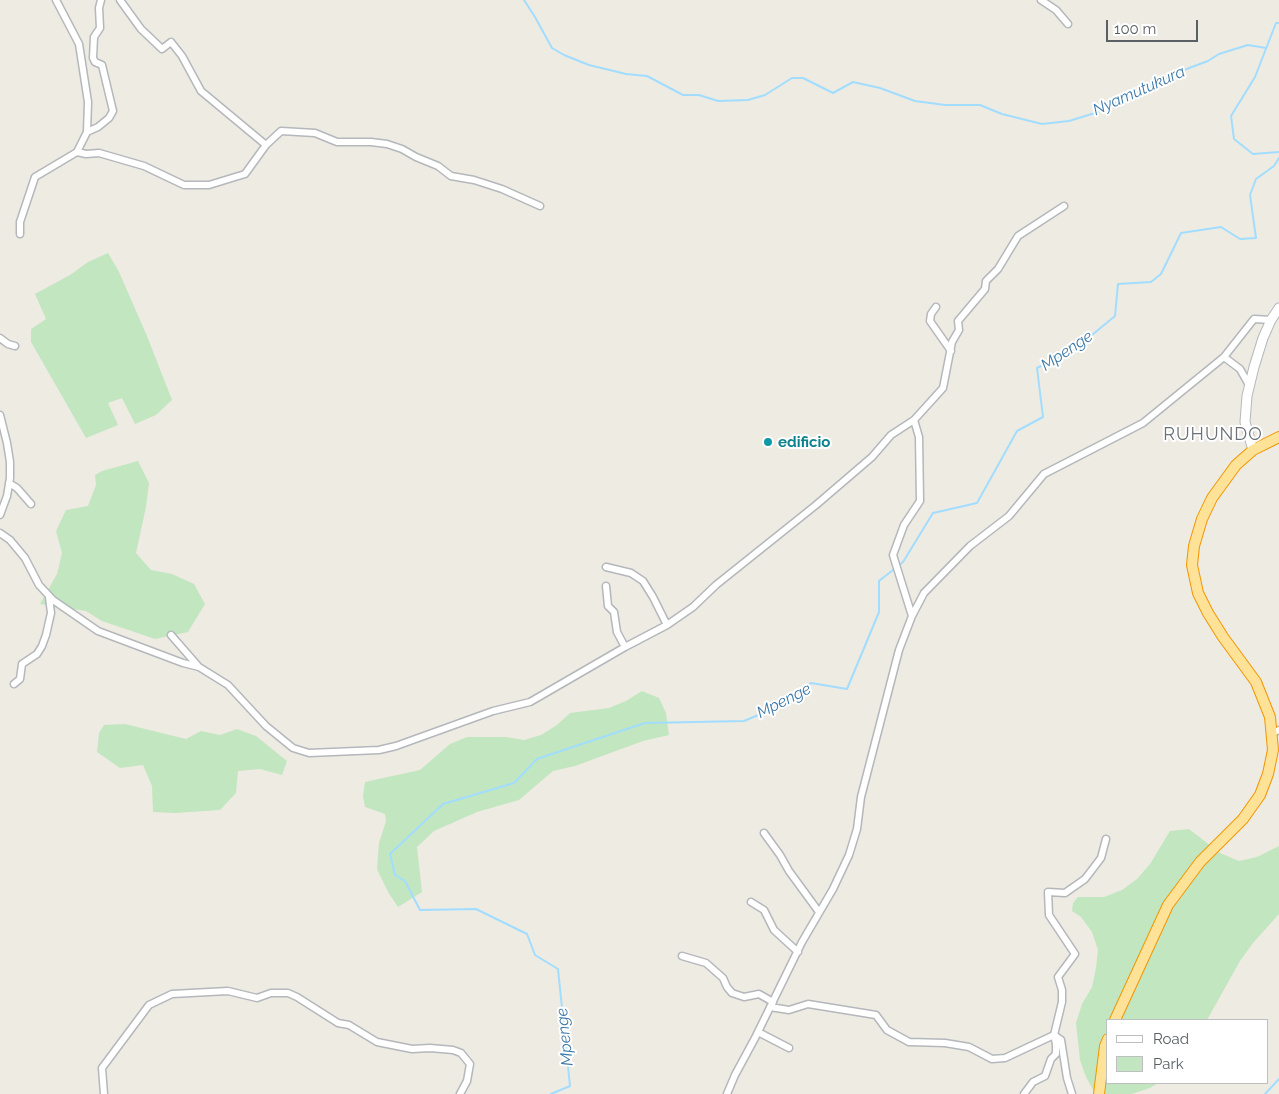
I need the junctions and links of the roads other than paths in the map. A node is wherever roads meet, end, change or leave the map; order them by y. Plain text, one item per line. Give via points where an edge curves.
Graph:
1 (56, 0) edge
2 (102, 0) edge
3 (120, 0) edge
4 (1040, 0) edge
5 (1068, 24) dead end
6 (87, 132) junction
7 (266, 145) junction
8 (77, 152) junction
9 (540, 206) dead end
10 (1064, 206) dead end
11 (20, 234) dead end
12 (936, 307) dead end
13 (1279, 308) edge
14 (1271, 320) junction
15 (0, 338) edge
16 (15, 346) dead end
17 (951, 351) junction
18 (1224, 356) junction
19 (1249, 385) junction
20 (0, 415) edge
21 (914, 420) junction
22 (1279, 437) edge
23 (1253, 450) junction
24 (9, 483) junction
25 (31, 504) dead end
26 (0, 515) edge
27 (0, 533) edge
28 (606, 567) dead end
29 (606, 586) dead end
30 (49, 596) junction
31 (912, 616) junction
32 (667, 625) junction
33 (171, 635) dead end
34 (625, 647) junction
35 (199, 667) junction
36 (14, 684) dead end
37 (1275, 732) edge
38 (764, 833) dead end
39 (1106, 839) dead end
40 (751, 902) dead end
41 (819, 912) junction
42 (798, 952) junction
43 (682, 956) dead end
44 (771, 1004) junction
45 (1115, 1019) edge
46 (758, 1032) junction
47 (1054, 1035) junction
48 (1106, 1044) edge
49 (789, 1048) dead end
50 (104, 1094) edge
51 (460, 1094) edge
52 (727, 1094) edge
53 (1024, 1094) edge
54 (1072, 1094) edge
55 (1099, 1094) edge

1 - 6 street via 78,44 88,102
2 - 6 street via 93,58 102,65 113,111 98,127
3 - 7 street via 162,49 171,42 201,91
4 - 5 street via 1056,10
6 - 8 street
7 - 8 street via 245,174 209,185 184,184 144,166 99,153
7 - 9 street via 281,131 315,133 337,142 387,144 438,166 451,176 502,189
8 - 11 street via 35,177 20,222
10 - 17 street via 1018,236 998,270 986,281 986,289 958,320 959,330
12 - 17 street via 930,321
13 - 14 main road
14 - 18 street via 1254,319
14 - 19 main road
15 - 16 street
17 - 21 street via 944,388
18 - 19 street via 1240,369
18 - 31 street via 1143,423 1044,474 1009,516 970,546 934,582
19 - 23 main road via 1245,422
20 - 24 street via 10,462
21 - 31 street via 918,438 920,501 904,525 893,555
21 - 32 street via 891,435 872,457 716,585 693,608
22 - 23 highway
23 - 37 highway via 1236,466 1212,498 1202,519 1192,565 1198,593 1223,637 1256,682
24 - 25 street
24 - 26 street
27 - 30 street via 25,558
28 - 32 street via 631,573 643,582
29 - 34 street via 608,606 614,612 617,632
30 - 35 street via 98,631
30 - 36 street via 51,613 42,646 37,654 22,664 20,679
31 - 41 street via 899,650 861,797 854,840
32 - 34 street
33 - 35 street
34 - 35 street via 530,702 379,750 309,753 293,748 266,726 228,686
37 - 45 highway via 1268,774 1260,795 1243,819 1200,862 1168,905
38 - 41 street
39 - 47 street via 1101,858 1085,879 1065,894 1048,892 1049,915 1075,954 1058,977 1062,1002
40 - 42 street via 764,910 774,930
41 - 42 street
42 - 44 street
43 - 44 street via 706,963 723,978 732,993 744,997 759,994
44 - 46 street
44 - 47 street via 789,1010 808,1004 876,1015 887,1030 909,1042 969,1047 992,1059 1005,1058
46 - 49 street
46 - 52 street
47 - 53 street via 1056,1054 1046,1076 1033,1082
47 - 54 street via 1061,1040
48 - 55 highway
50 - 51 street via 102,1068 149,1005 172,994 228,992 257,998 271,993 288,993 377,1042 412,1049 461,1052 470,1064

